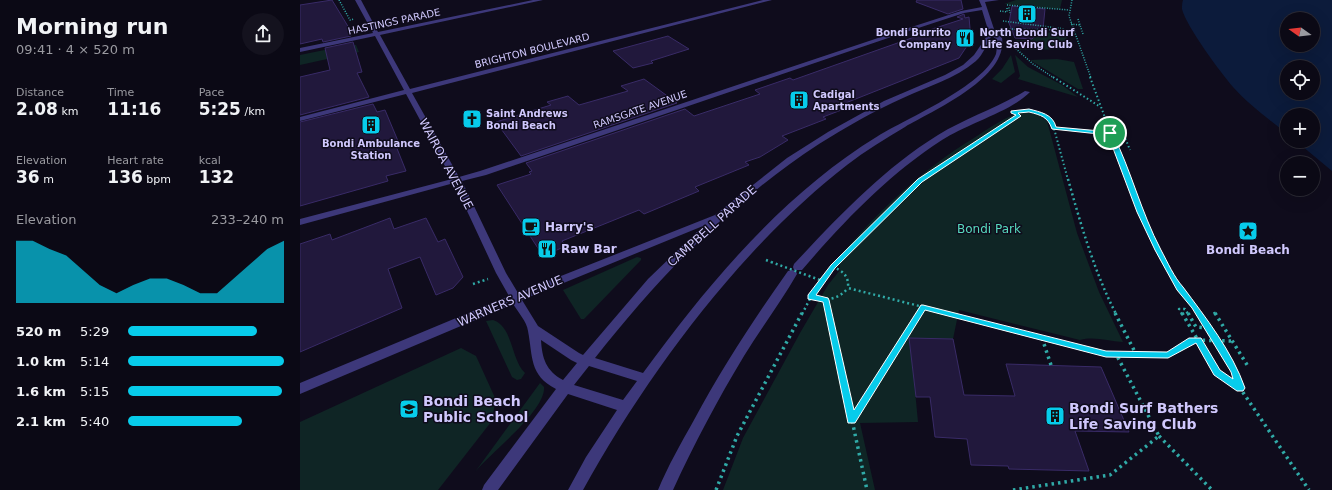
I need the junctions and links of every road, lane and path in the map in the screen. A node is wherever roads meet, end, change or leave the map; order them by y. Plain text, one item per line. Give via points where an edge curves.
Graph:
1 (358, 0) edge
2 (540, 0) edge
3 (769, 0) edge
4 (996, 0) edge
5 (1072, 0) edge
6 (983, 3) edge
7 (1010, 6) dead end
8 (1069, 10) junction
9 (1000, 11) dead end
10 (1010, 13) dead end
11 (1078, 18) dead end
12 (1004, 22) dead end
13 (1071, 24) junction
14 (1080, 25) junction
15 (1007, 29) dead end
16 (992, 33) junction
17 (377, 34) junction
18 (895, 34) junction
19 (1083, 34) dead end
20 (905, 38) dead end
21 (1014, 47) dead end
22 (300, 50) edge
23 (1027, 92) dead end
24 (408, 93) junction
25 (1100, 106) junction
26 (300, 119) edge
27 (1118, 120) dead end
28 (1054, 128) junction
29 (1110, 133) junction
30 (1124, 135) junction
31 (1130, 150) dead end
32 (457, 180) junction
33 (722, 215) junction
34 (300, 222) edge
35 (766, 260) dead end
36 (833, 267) junction
37 (488, 278) dead end
38 (821, 280) junction
39 (473, 284) dead end
40 (848, 288) junction
41 (811, 297) junction
42 (516, 298) junction
43 (826, 300) junction
44 (923, 307) junction
45 (1214, 312) dead end
46 (534, 328) junction
47 (1208, 328) junction
48 (1041, 337) junction
49 (1198, 340) junction
50 (1216, 340) junction
51 (1231, 341) junction
52 (1116, 354) junction
53 (1136, 354) junction
54 (587, 361) junction
55 (1050, 365) dead end
56 (1249, 368) dead end
57 (646, 379) junction
58 (566, 388) junction
59 (1240, 388) junction
60 (300, 389) edge
61 (627, 407) junction
62 (852, 420) junction
63 (1159, 436) junction
64 (490, 490) edge
65 (575, 490) edge
66 (665, 490) edge
67 (716, 490) edge
68 (867, 490) edge
69 (1013, 490) edge
70 (1212, 490) edge
71 (1309, 490) edge

1 - 17 street, WAIROA AVENUE
2 - 17 street, HASTINGS PARADE
3 - 24 street, BRIGHTON BOULEVARD
4 - 6 street, RAMSGATE AVENUE
5 - 8 path
6 - 16 street
6 - 18 street, RAMSGATE AVENUE
7 - 8 path
8 - 13 path
9 - 10 path via 1007,12 1009,8
11 - 14 path
12 - 15 path via 1065,29
13 - 14 path
13 - 25 path
14 - 19 path
16 - 33 street, CAMPBELL PARADE via 987,37 980,53 964,67 833,132 792,159
16 - 57 street via 999,38 1000,50 983,74 961,91 873,143 813,186 731,268 703,300
17 - 22 street, HASTINGS PARADE
17 - 24 street, WAIROA AVENUE
18 - 20 street
18 - 32 street, RAMSGATE AVENUE
21 - 25 path via 1030,63
23 - 66 street via 1010,104 977,117 942,137 866,194 832,227 795,271 764,314 712,398
24 - 26 street, BRIGHTON BOULEVARD
24 - 32 street, WAIROA AVENUE
25 - 29 path
27 - 30 path
28 - 29 path
28 - 36 path via 1052,121 1043,114 1029,110 1013,112 1020,115 920,180
28 - 53 path via 1083,234 1105,293
29 - 30 path
29 - 47 path via 1140,212 1158,250 1179,288 1195,306
30 - 31 path
32 - 34 street, RAMSGATE AVENUE
32 - 42 street, WAIROA AVENUE via 501,273
33 - 42 street, WARNERS AVENUE
33 - 54 street, CAMPBELL PARADE via 652,281
35 - 38 path, bridge
36 - 38 path
36 - 40 path via 845,273 849,282
37 - 39 path
38 - 41 path
40 - 43 path via 840,296
40 - 44 path
41 - 43 path
41 - 67 path via 737,436
42 - 46 street, WAIROA AVENUE
42 - 60 street, WARNERS AVENUE
43 - 62 path
44 - 48 path
44 - 62 path
45 - 51 path
46 - 54 street, WAIROA AVENUE via 566,351
46 - 58 street, WAIROA AVENUE via 541,368 554,381
47 - 49 path via 1196,327 1185,309 1179,309
47 - 50 path
48 - 52 path via 1106,354
48 - 55 path
49 - 50 path
49 - 53 path via 1192,340 1168,355
49 - 59 path via 1217,372
50 - 51 path
50 - 59 path via 1235,371
51 - 56 path
52 - 53 path
52 - 63 path
54 - 57 street, WAIROA AVENUE
54 - 58 street, CAMPBELL PARADE
57 - 61 street
58 - 61 street, WAIROA AVENUE
58 - 64 street, CAMPBELL PARADE
59 - 71 path
61 - 65 street
62 - 68 path
63 - 69 path via 1110,475
63 - 70 path

